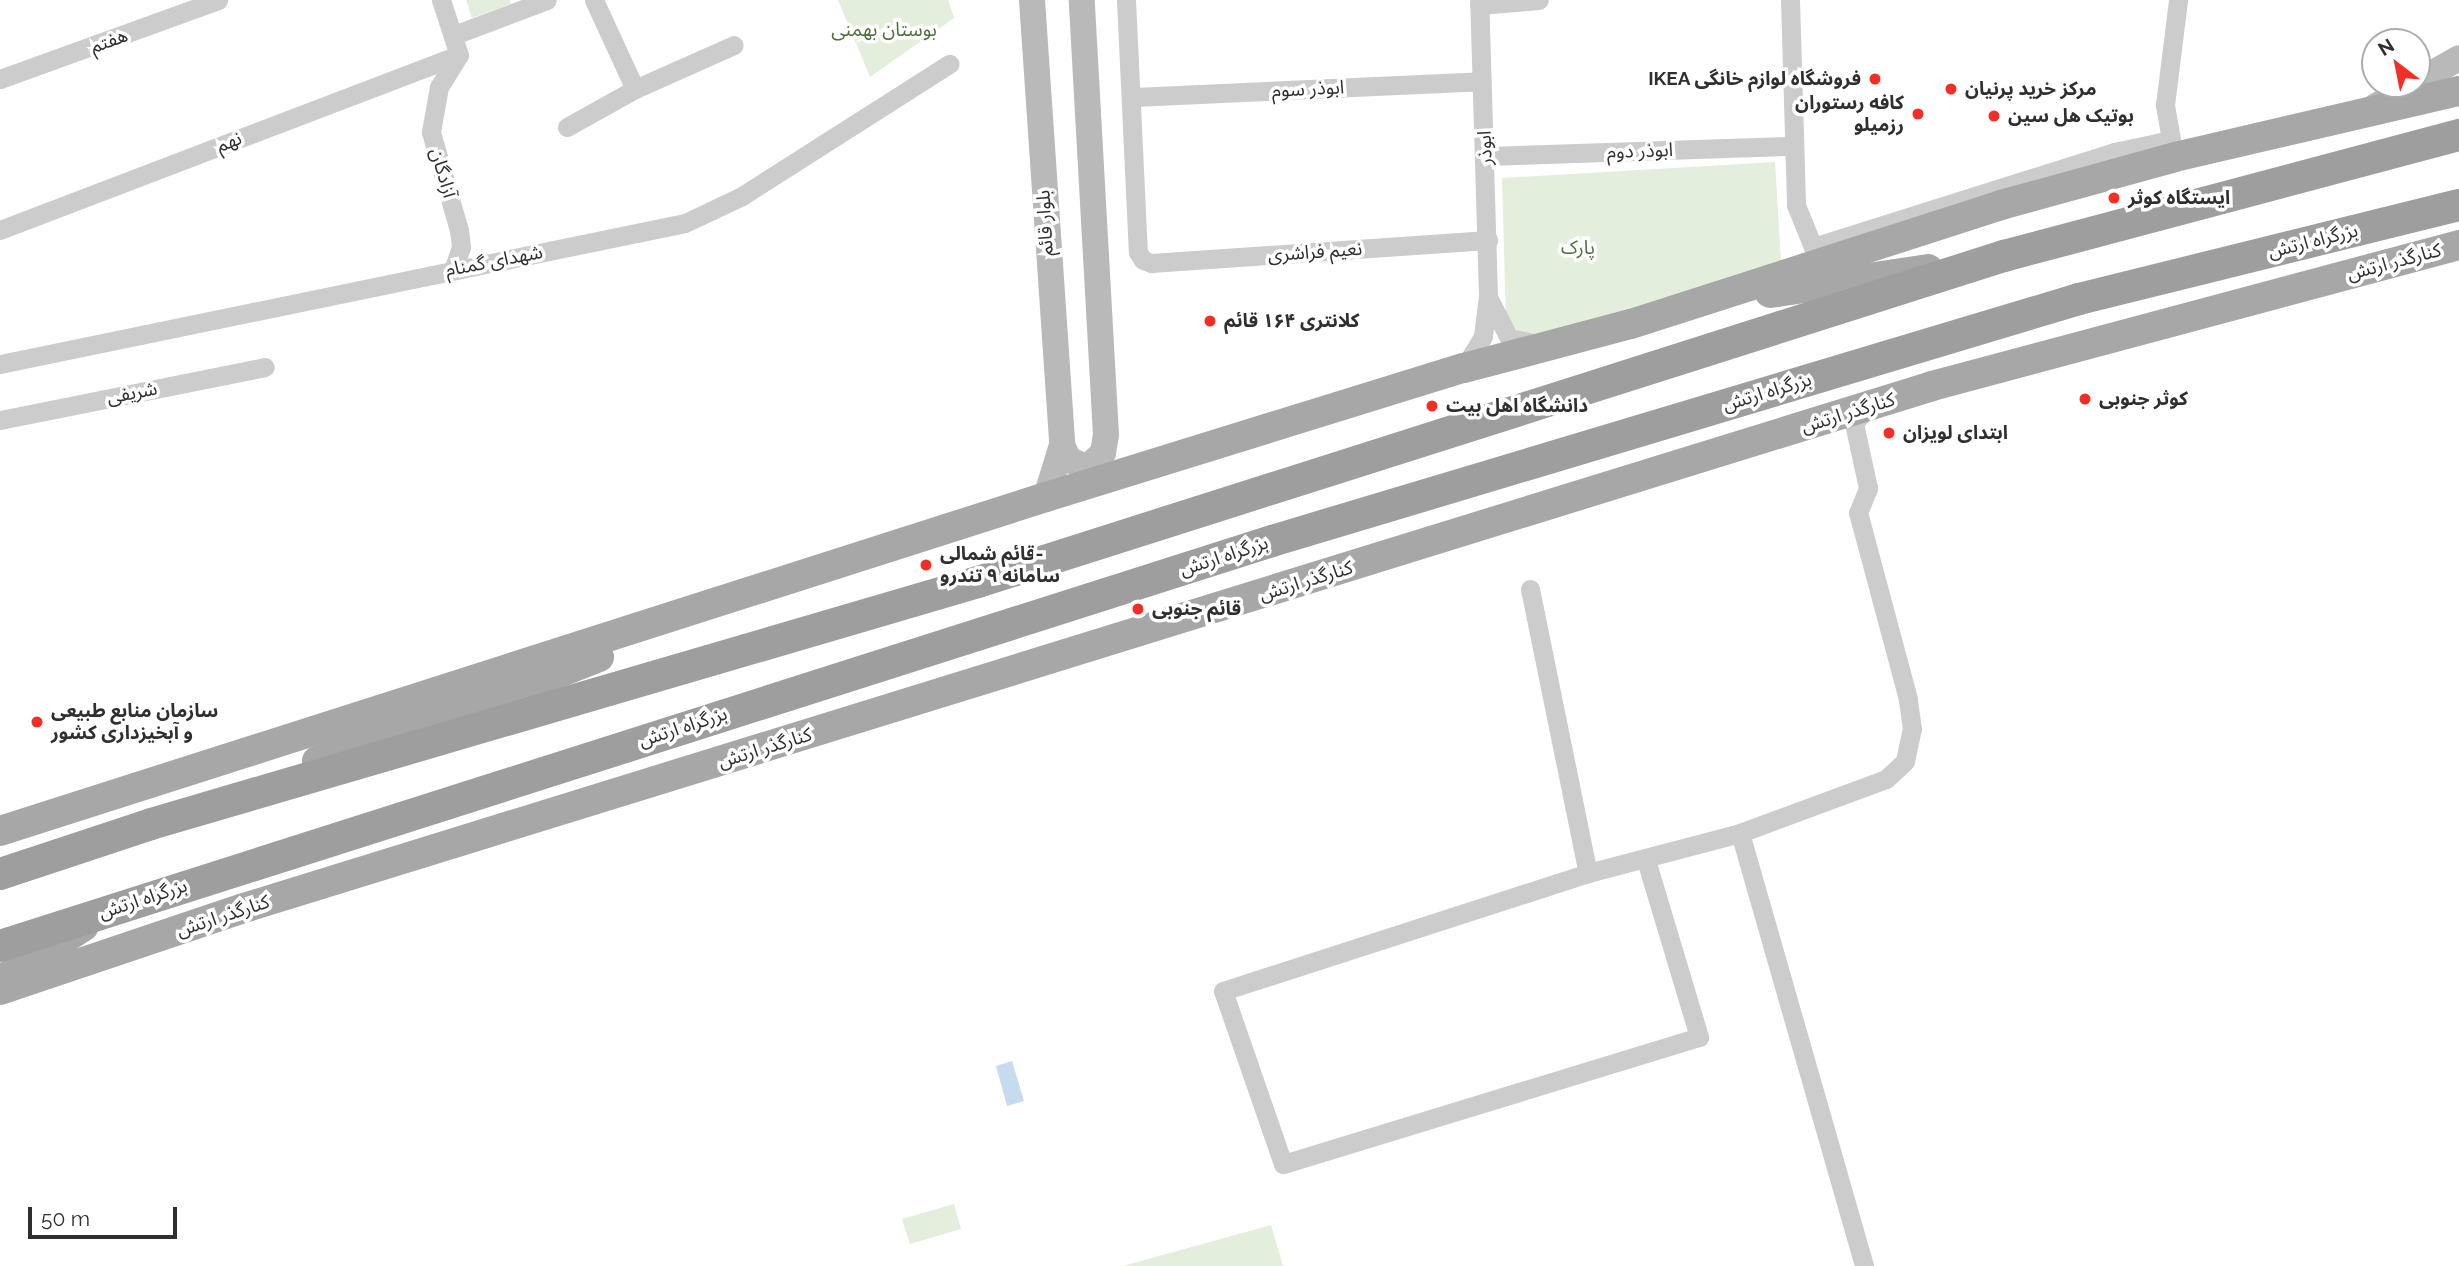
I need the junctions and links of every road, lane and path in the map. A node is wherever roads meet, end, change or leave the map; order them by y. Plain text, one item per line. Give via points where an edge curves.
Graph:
1 (218, 0) edge
2 (441, 0) edge
3 (547, 0) edge
4 (594, 0) edge
5 (1032, 0) edge
6 (1082, 0) edge
7 (1126, 0) edge
8 (1539, 0) edge
9 (1790, 0) edge
10 (2178, 0) edge
11 (1479, 3) edge
12 (454, 35) junction
13 (734, 45) dead end
14 (459, 55) junction
15 (2459, 58) edge
16 (949, 64) dead end
17 (2431, 74) edge
18 (0, 79) edge
19 (1482, 81) junction
20 (635, 89) junction
21 (2459, 91) edge
22 (1134, 97) junction
23 (2390, 98) edge
24 (2357, 117) junction
25 (567, 127) dead end
26 (2459, 135) edge
27 (1794, 146) junction
28 (2173, 148) junction
29 (1485, 156) junction
30 (2459, 205) edge
31 (0, 230) edge
32 (1488, 240) junction
33 (2459, 245) edge
34 (2004, 256) junction
35 (453, 270) junction
36 (1488, 296) junction
37 (1631, 324) junction
38 (1550, 345) junction
39 (0, 363) edge
40 (265, 367) dead end
41 (1464, 368) junction
42 (1868, 406) junction
43 (0, 420) edge
44 (1106, 435) junction
45 (1062, 445) junction
46 (1138, 469) junction
47 (1046, 496) junction
48 (1530, 589) dead end
49 (747, 592) junction
50 (151, 824) junction
51 (0, 831) edge
52 (1740, 833) junction
53 (1646, 860) junction
54 (1588, 873) junction
55 (0, 874) edge
56 (125, 904) junction
57 (0, 946) edge
58 (0, 981) edge
59 (0, 990) edge
60 (1864, 1266) edge

1 - 18 street, هفتم
2 - 12 street
3 - 12 street
4 - 20 street
5 - 45 main road, بلوار قائم
6 - 44 main road
7 - 22 street
8 - 11 street
9 - 27 street
10 - 28 street via 2165,105
11 - 19 street, ابوذر
12 - 14 street
13 - 20 street
14 - 31 street, نهم
14 - 35 street, آزادگان via 439,87 432,132 459,230 461,247
15 - 17 main road
16 - 35 street, شهدای گمنام via 742,196 685,223
19 - 22 street, ابوذر سوم
19 - 29 street, ابوذر
20 - 25 street
21 - 24 main road
22 - 32 street, نعیم فراشری via 1138,253 1143,260
23 - 24 main road
24 - 28 main road
26 - 34 highway
27 - 28 street via 1796,205 1813,247 2114,152
27 - 29 street, ابوذر دوم
28 - 37 main road
29 - 32 street, ابوذر
30 - 56 highway, بزرگراه ارتش via 2066,302 1272,541
32 - 36 street, ابوذر
33 - 42 main road, کنارگذر ارتش
34 - 37 main road via 1768,293
34 - 50 highway via 978,582
35 - 39 street, شهدای گمنام
36 - 38 street via 1514,342
36 - 41 street, ابوذر via 1483,336
37 - 38 main road
38 - 41 main road
40 - 43 street, شریفی
41 - 46 main road
42 - 52 street via 1854,423 1868,488 1858,513 1908,698 1912,729 1905,761 1886,779
42 - 59 main road, کنارگذر ارتش via 244,908
44 - 45 main road via 1102,453 1087,467 1069,460
44 - 46 main road via 1117,462
45 - 47 main road
46 - 47 main road
47 - 49 main road
48 - 54 street
49 - 50 main road via 578,667
49 - 51 main road
50 - 55 highway
52 - 53 street
52 - 60 street
53 - 54 street
53 - 54 street via 1699,1037 1283,1164 1223,992
56 - 57 highway, بزرگراه ارتش
56 - 58 main road via 69,934

